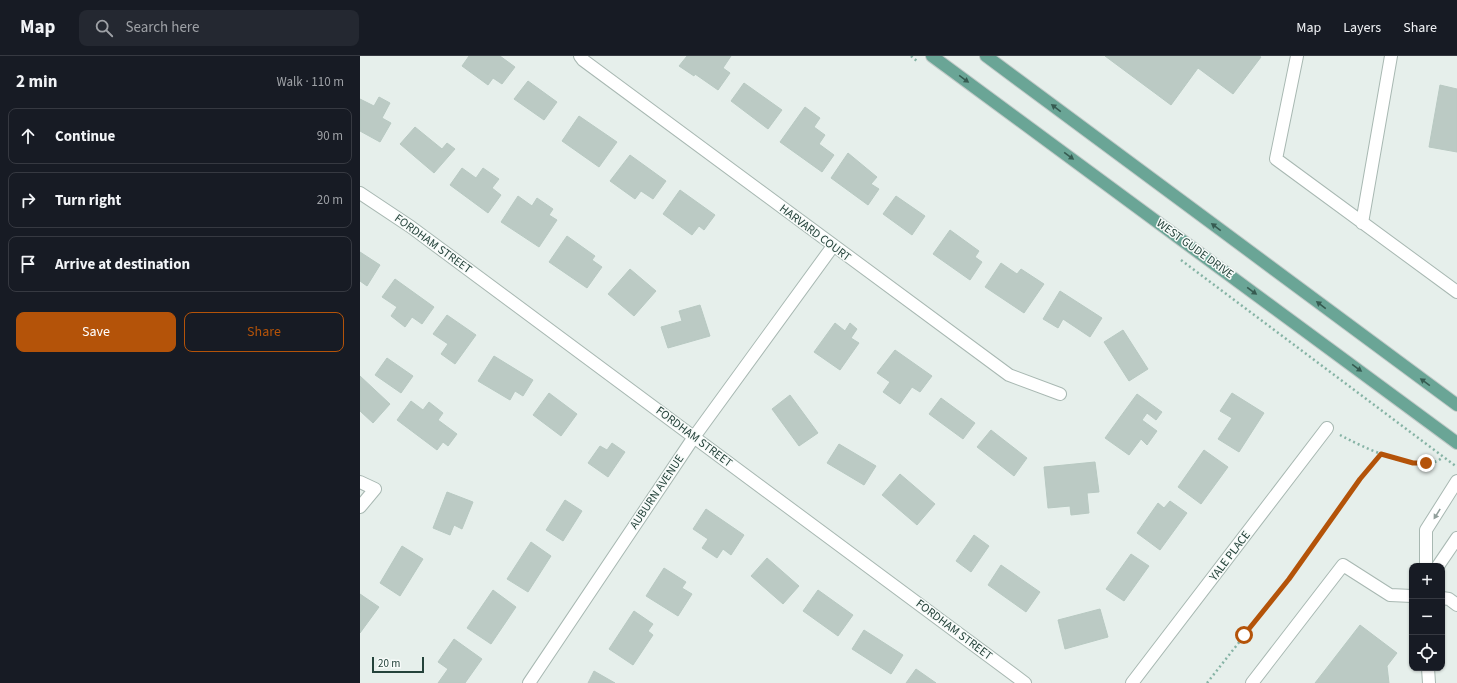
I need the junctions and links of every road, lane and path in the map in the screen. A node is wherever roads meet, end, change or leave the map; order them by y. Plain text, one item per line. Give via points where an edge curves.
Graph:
1 (580, 56) edge
2 (932, 56) edge
3 (986, 56) edge
4 (1297, 56) edge
5 (1391, 56) edge
6 (360, 193) edge
7 (1362, 223) junction
8 (833, 246) junction
9 (1457, 292) edge
10 (1060, 394) dead end
11 (1457, 405) edge
12 (1327, 428) joint
13 (694, 437) junction
14 (1457, 443) edge
15 (1381, 454) junction
16 (1443, 457) dead end
17 (1457, 481) edge
18 (360, 482) edge
19 (361, 506) edge
20 (1457, 538) edge
21 (1426, 563) edge
22 (1440, 563) edge
23 (1409, 596) edge
24 (1445, 598) edge
25 (1457, 605) edge
26 (1428, 671) edge
27 (529, 683) edge
28 (1025, 683) edge
29 (1132, 683) edge
30 (1207, 683) edge
31 (1252, 683) edge
32 (1429, 683) edge

1 - 8 street, HARVARD COURT
2 -> 14 main road, WEST GUDE DRIVE
11 -> 3 main road
4 - 7 street via 1276,159
5 - 7 street
6 - 13 street, FORDHAM STREET via 411,227
7 - 9 street
8 - 10 street, HARVARD COURT via 1009,375
8 - 13 street, AUBURN AVENUE
12 - 15 path via 1363,448
12 - 29 street, YALE PLACE
13 - 27 street, AUBURN AVENUE
13 - 28 street, FORDHAM STREET
15 - 16 path via 1413,463 1426,463
15 - 30 path via 1360,479 1289,579
17 -> 21 street via 1426,530
18 - 19 street via 374,489
20 - 22 street
23 - 31 street via 1390,595 1343,565
24 - 25 street
26 - 32 street

